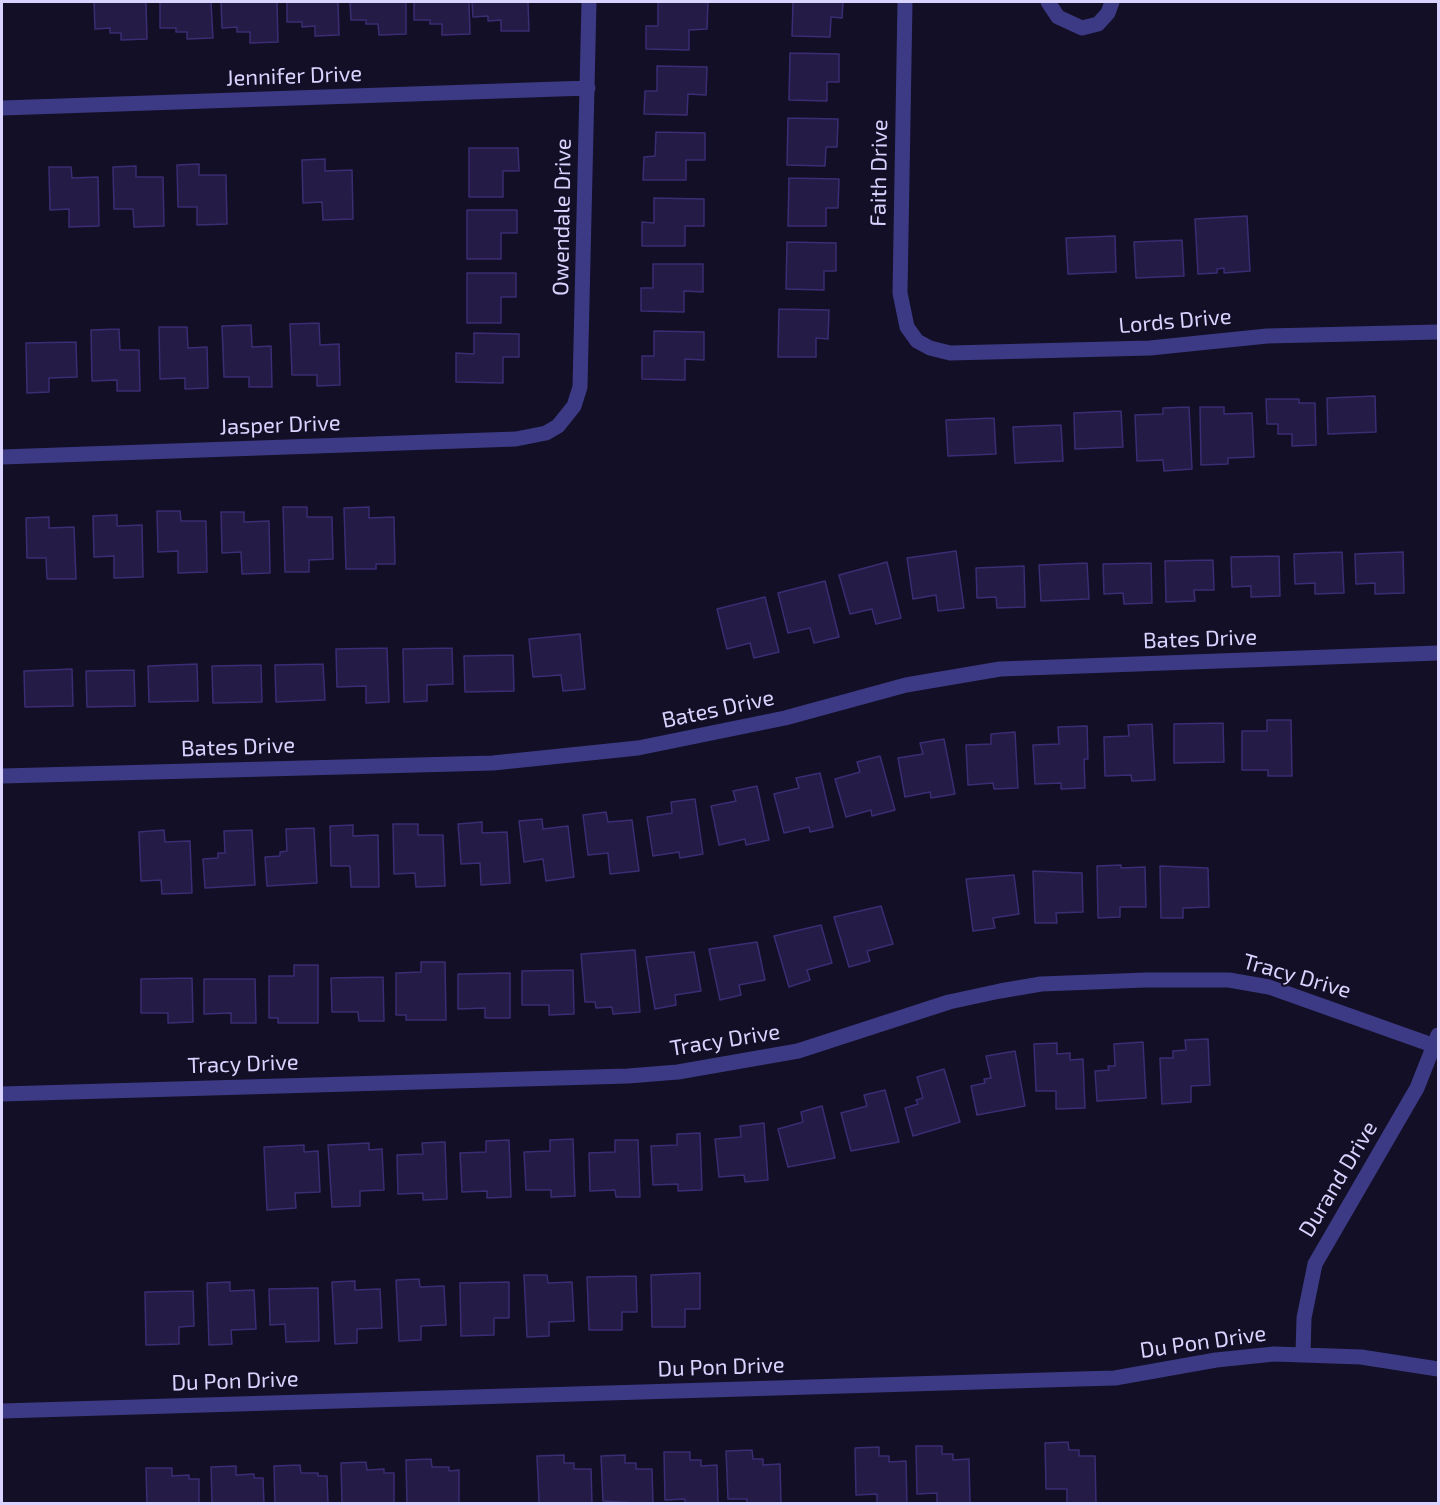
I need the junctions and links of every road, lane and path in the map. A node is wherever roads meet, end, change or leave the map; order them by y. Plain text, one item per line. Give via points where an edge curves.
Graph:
1 (589, 2) edge
2 (906, 2) edge
3 (1048, 2) edge
4 (1112, 2) edge
5 (588, 88) junction
6 (2, 108) edge
7 (1438, 332) edge
8 (918, 340) joint
9 (558, 426) joint
10 (2, 457) edge
11 (1438, 653) edge
12 (2, 776) edge
13 (1437, 1041) edge
14 (2, 1094) edge
15 (1303, 1354) junction
16 (1438, 1369) edge
17 (2, 1411) edge

1 - 5 street, Owendale Drive
2 - 8 street, Faith Drive via 900,293 907,327
3 - 4 street via 1058,17 1082,28 1098,24
5 - 6 street, Jennifer Drive
5 - 9 street, Owendale Drive via 580,387 574,406
7 - 8 street, Lords Drive via 1267,336 1150,348 950,353
9 - 10 street, Jasper Drive via 516,440
11 - 12 street, Bates Drive via 1000,669 906,685 785,718 638,748 493,763
13 - 14 street, Tracy Drive via 1269,987 1228,980 1146,980 1041,984 1000,991 949,1002 798,1051 678,1072
13 - 15 street, Durand Drive via 1402,1116 1315,1264 1305,1308
15 - 16 street, Du Pon Drive via 1390,1360
15 - 17 street, Du Pon Drive via 1251,1356 1079,1380

